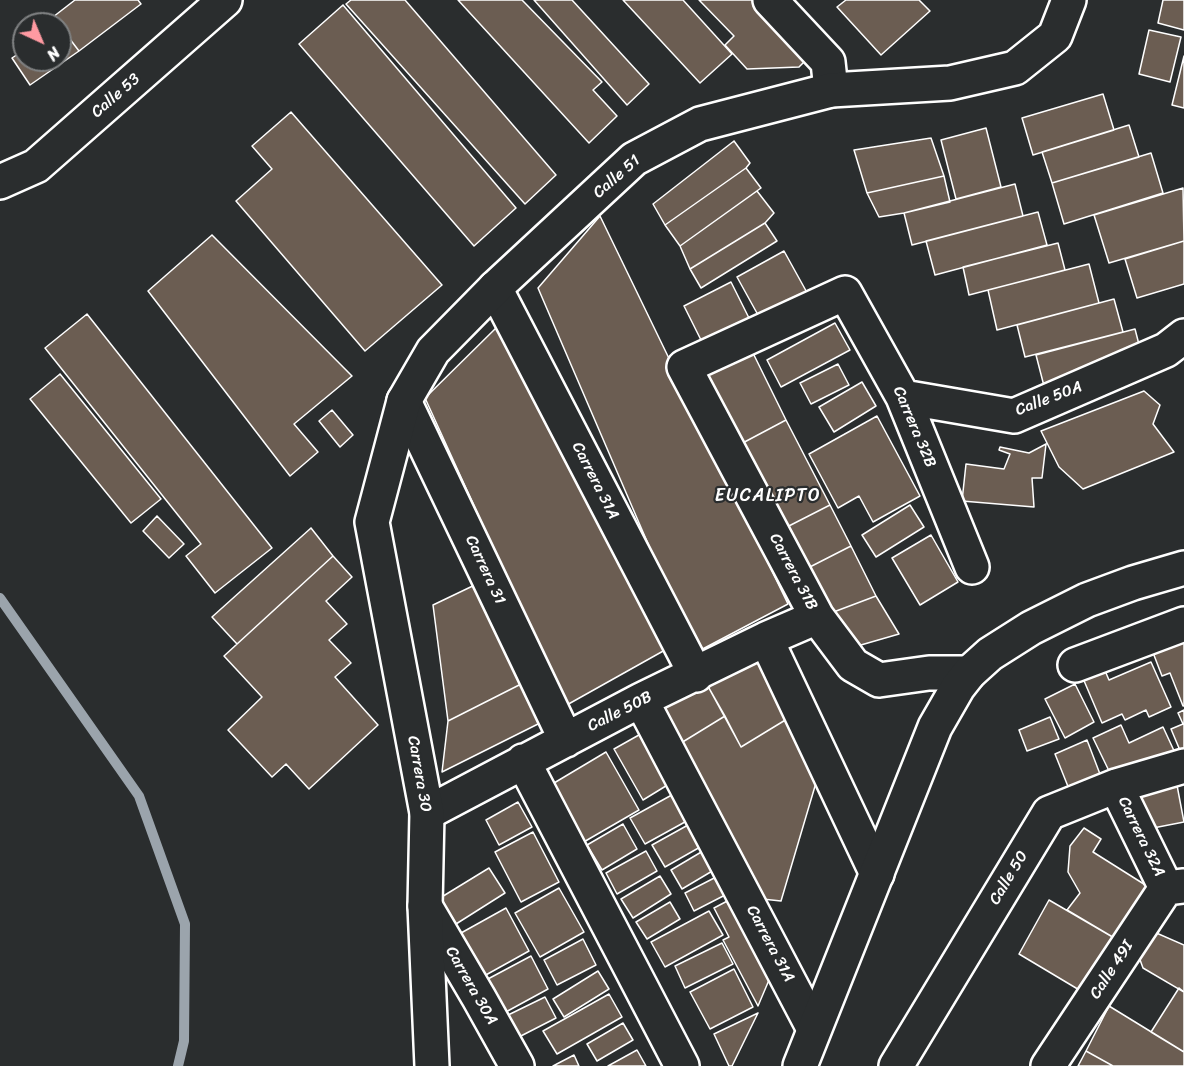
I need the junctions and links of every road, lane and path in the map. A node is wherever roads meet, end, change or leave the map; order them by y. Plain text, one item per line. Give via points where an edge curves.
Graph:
1 (225, 0) edge
2 (770, 0) edge
3 (1069, 0) edge
4 (831, 90) junction
5 (0, 182) edge
6 (495, 288) junction
7 (845, 293) joint
8 (1184, 336) edge
9 (903, 397) junction
10 (404, 401) junction
11 (372, 522) joint
12 (972, 567) dead end
13 (1184, 568) edge
14 (817, 617) junction
15 (1184, 624) edge
16 (766, 639) junction
17 (1075, 665) dead end
18 (969, 673) junction
19 (696, 675) junction
20 (641, 700) junction
21 (566, 740) junction
22 (523, 761) junction
23 (1184, 766) edge
24 (1116, 786) junction
25 (427, 813) junction
26 (877, 874) junction
27 (1175, 887) edge
28 (425, 906) junction
29 (814, 1029) junction
30 (432, 1066) edge
31 (517, 1066) edge
32 (682, 1066) edge
33 (800, 1066) edge
34 (896, 1066) edge
35 (1048, 1066) edge

1 - 5 street, Calle 53 via 36,166
2 - 4 street via 828,62
3 - 4 street, Calle 51 via 1055,36 1015,68 950,83
4 - 6 street, Calle 51 via 700,124 634,159
6 - 10 street, Calle 51 via 433,351
6 - 19 street, Carrera 31A
7 - 9 street, Carrera 32B
7 - 14 street, Carrera 31B via 684,367
8 - 9 street, Calle 50A via 1166,350 1014,416
9 - 12 street, Carrera 32B
10 - 11 street, Calle 51
10 - 21 street, Carrera 31
11 - 25 street, Carrera 30
13 - 18 street via 1133,583 1059,613 1007,642
14 - 16 street, Calle 50B
14 - 18 street, Carrera 31B via 853,665 879,680 929,673
15 - 17 street
16 - 19 street, Calle 50B
16 - 26 street
18 - 26 street via 935,727
19 - 20 street, Calle 50B
20 - 21 street, Calle 50B
20 - 29 street, Carrera 31A
21 - 22 street, Calle 50B
22 - 25 street, Calle 50B
22 - 32 street
23 - 24 street, Calle 50
24 - 27 street, Carrera 32A
24 - 34 street, Calle 50 via 1049,813
25 - 28 street, Carrera 30
26 - 29 street
27 - 35 street, Calle 49I
28 - 30 street, Carrera 30
28 - 31 street, Carrera 30A
29 - 33 street

